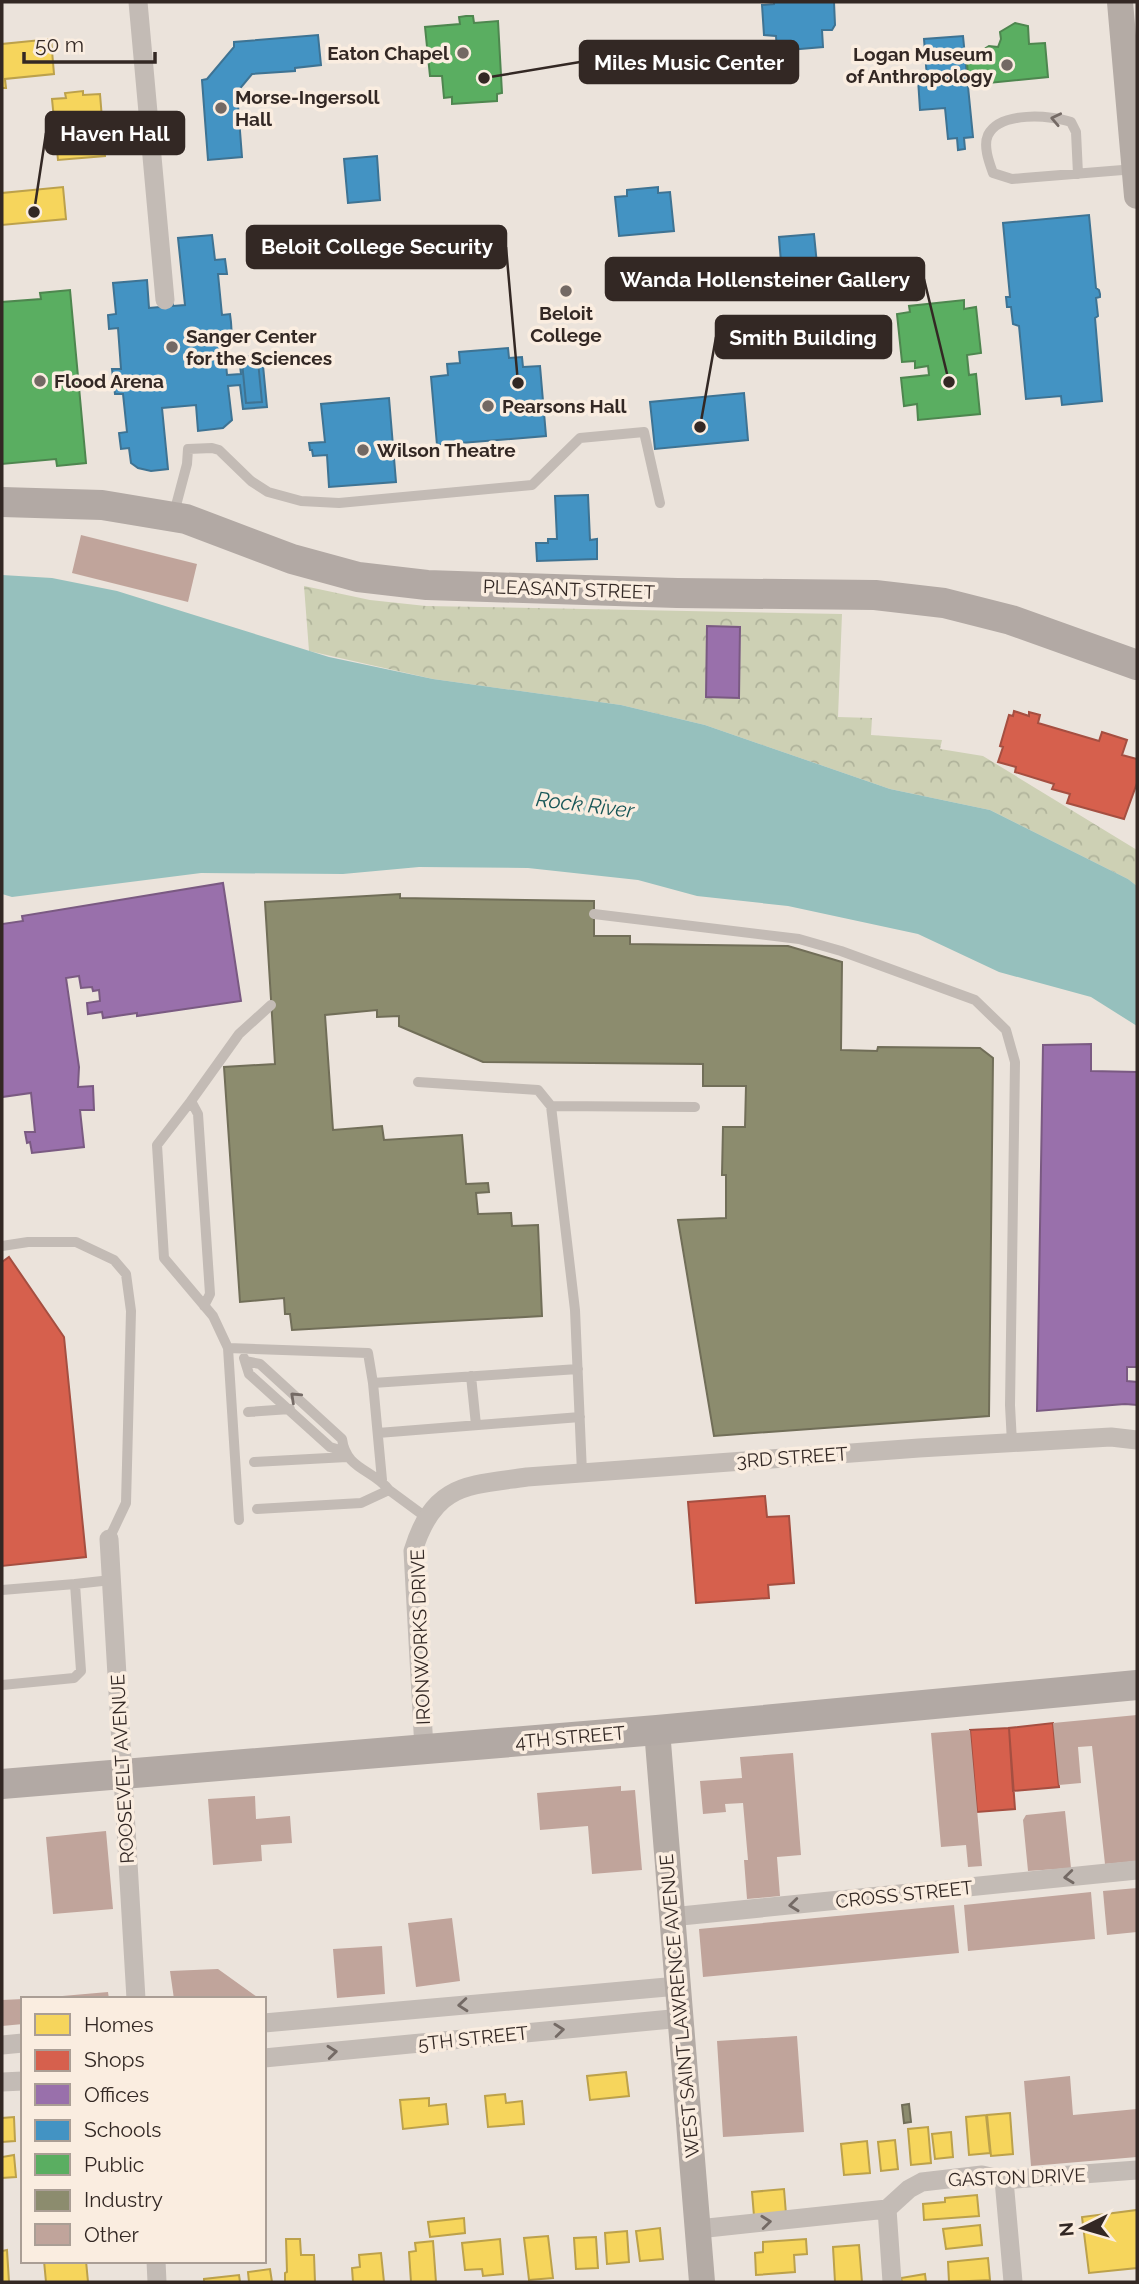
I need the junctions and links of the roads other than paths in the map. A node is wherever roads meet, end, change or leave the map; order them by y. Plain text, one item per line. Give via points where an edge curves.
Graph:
1 (138, 2) edge
2 (1120, 2) edge
3 (1136, 168) edge
4 (1078, 174) junction
5 (1137, 196) edge
6 (164, 300) dead end
7 (2, 502) edge
8 (660, 503) dead end
9 (173, 517) junction
10 (1137, 665) edge
11 (594, 914) dead end
12 (271, 1005) dead end
13 (418, 1082) dead end
14 (191, 1101) junction
15 (551, 1105) junction
16 (695, 1107) dead end
17 (2, 1246) edge
18 (204, 1306) junction
19 (241, 1347) junction
20 (228, 1348) junction
21 (245, 1361) junction
22 (578, 1369) junction
23 (471, 1376) junction
24 (373, 1383) junction
25 (290, 1409) junction
26 (248, 1412) dead end
27 (580, 1417) junction
28 (320, 1421) junction
29 (476, 1425) junction
30 (313, 1430) junction
31 (378, 1433) junction
32 (1137, 1440) edge
33 (1012, 1443) junction
34 (345, 1454) junction
35 (254, 1462) dead end
36 (582, 1473) junction
37 (382, 1480) junction
38 (389, 1490) junction
39 (448, 1494) joint
40 (257, 1509) dead end
41 (427, 1518) junction
42 (239, 1520) dead end
43 (108, 1539) joint
44 (111, 1580) junction
45 (75, 1584) junction
46 (2, 1590) edge
47 (2, 1685) edge
48 (1137, 1685) edge
49 (657, 1730) junction
50 (424, 1749) junction
51 (123, 1775) junction
52 (2, 1784) edge
53 (1137, 1870) edge
54 (671, 1917) junction
55 (678, 1986) junction
56 (136, 1997) edge
57 (681, 2018) junction
58 (266, 2023) edge
59 (21, 2043) edge
60 (2, 2045) edge
61 (266, 2058) edge
62 (21, 2081) edge
63 (2, 2082) edge
64 (1137, 2170) edge
65 (1004, 2180) junction
66 (887, 2209) junction
67 (698, 2229) junction
68 (156, 2263) edge
69 (157, 2282) edge
70 (702, 2282) edge
71 (892, 2282) edge
72 (1013, 2282) edge

1 - 6 street
2 - 3 street
3 - 4 lane
3 - 5 street
4 -> 4 lane via 1076,132 1071,122 1035,115 997,126 988,135 986,149 993,173 1012,179
7 - 9 main road, PLEASANT STREET via 102,505
8 - 9 lane via 644,432 580,438 532,485 339,503 280,497 251,481 219,450 188,449
9 - 10 main road, PLEASANT STREET via 358,577 427,585 875,595 944,603 1011,620
11 - 33 lane via 799,939 975,1000 1006,1030 1015,1062
12 - 14 lane via 239,1034
13 - 15 lane via 538,1090
14 - 18 lane via 198,1114 210,1294
14 - 18 lane via 157,1145 164,1258
15 - 16 lane
15 - 22 lane
17 - 43 lane via 76,1242 114,1260 126,1274 131,1311 126,1503
18 - 20 lane
19 - 20 lane
19 - 21 lane
19 - 24 lane via 368,1353
20 - 42 lane
21 - 25 lane via 249,1374
28 -> 21 lane via 260,1364
22 - 23 lane
22 - 27 lane
23 - 24 lane
23 - 29 lane
24 - 31 lane
25 - 26 lane
25 - 30 lane
27 - 29 lane
27 - 36 lane
28 - 30 lane
28 - 34 lane via 342,1439
29 - 31 lane
30 - 34 lane
31 - 37 lane
32 - 33 street, 3RD STREET via 1111,1437
33 - 36 street, 3RD STREET
34 - 35 lane
34 - 37 lane
36 - 39 street, 3RD STREET via 466,1486
37 - 38 lane
38 - 40 lane via 361,1503
38 - 41 lane
39 - 41 street, IRONWORKS DRIVE
41 - 50 street, IRONWORKS DRIVE via 413,1551
43 - 44 street, ROOSEVELT AVENUE
44 - 45 lane
44 - 51 street, ROOSEVELT AVENUE
45 - 46 lane
45 - 47 lane via 81,1671 74,1678
48 - 49 main road, 4TH STREET
49 - 50 main road, 4TH STREET
49 - 54 street, WEST SAINT LAWRENCE AVENUE
50 - 51 main road, 4TH STREET
51 - 52 main road, 4TH STREET
51 - 56 street, ROOSEVELT AVENUE
53 -> 54 street, CROSS STREET
54 - 55 street, WEST SAINT LAWRENCE AVENUE
55 - 57 street, WEST SAINT LAWRENCE AVENUE
55 -> 58 street, 5TH STREET
61 -> 57 street, 5TH STREET
57 - 67 street, WEST SAINT LAWRENCE AVENUE
59 - 60 street
62 - 63 street
64 - 65 street, GASTON DRIVE
65 - 66 street, GASTON DRIVE via 982,2175 922,2182
65 - 72 street
67 -> 66 street
66 - 71 street
67 - 70 street, WEST SAINT LAWRENCE AVENUE
68 - 69 street

